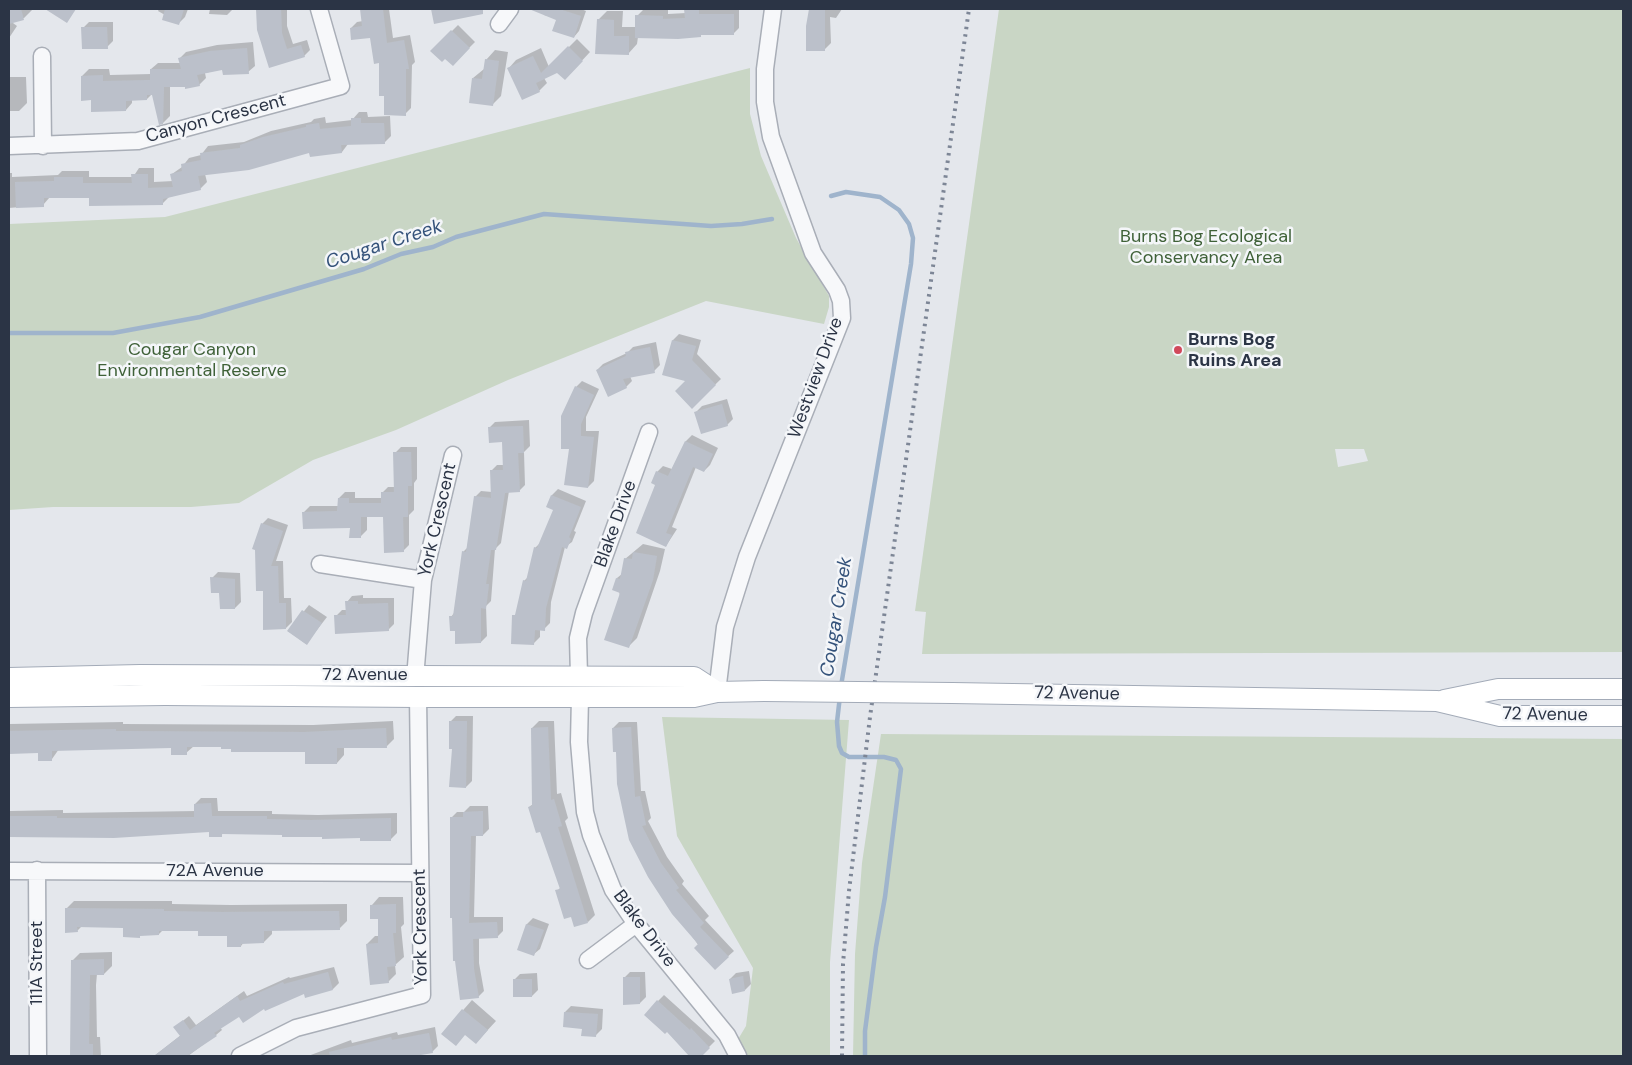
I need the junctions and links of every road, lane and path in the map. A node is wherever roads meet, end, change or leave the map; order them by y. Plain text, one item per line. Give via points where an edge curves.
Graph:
1 (318, 9) edge
2 (510, 9) edge
3 (773, 9) edge
4 (499, 24) dead end
5 (42, 56) dead end
6 (9, 146) edge
7 (43, 146) junction
8 (649, 432) dead end
9 (454, 455) dead end
10 (320, 564) dead end
11 (423, 580) junction
12 (418, 676) junction
13 (579, 676) junction
14 (9, 678) edge
15 (1623, 690) edge
16 (717, 692) junction
17 (9, 697) edge
18 (418, 697) junction
19 (580, 697) junction
20 (1437, 701) junction
21 (1623, 716) edge
22 (37, 870) junction
23 (9, 871) edge
24 (420, 873) junction
25 (636, 924) junction
26 (588, 960) dead end
27 (38, 1056) edge
28 (240, 1056) edge
29 (738, 1056) edge

1 - 7 street, Canyon Crescent via 341,86 138,140
2 - 4 street
3 - 16 street, Westview Drive via 765,69 765,102 771,137 813,253 837,290 842,318 747,557 726,628
5 - 7 street
6 - 7 street, Canyon Crescent
8 - 13 street, Blake Drive via 584,613 578,638
9 - 11 street, York Crescent
10 - 11 street
11 - 12 street, York Crescent via 416,666
12 - 13 main road, 72 Avenue
12 - 14 main road, 72 Avenue via 140,674
13 - 16 main road, 72 Avenue via 694,677
15 - 20 main road, 72 Avenue via 1498,689
16 - 19 main road, 72 Avenue via 694,696
16 - 20 main road, 72 Avenue, bridge
17 - 18 main road, 72 Avenue
18 - 19 main road, 72 Avenue
18 - 24 street, York Crescent
19 - 25 street, Blake Drive via 579,742 585,812 613,890
20 - 21 main road, 72 Avenue via 1500,716
22 - 23 street, 72A Avenue
22 - 24 street, 72A Avenue
22 - 27 street, 111A Street
24 - 28 street, York Crescent via 422,994 296,1028
25 - 26 street
25 - 29 street, Blake Drive via 727,1035

